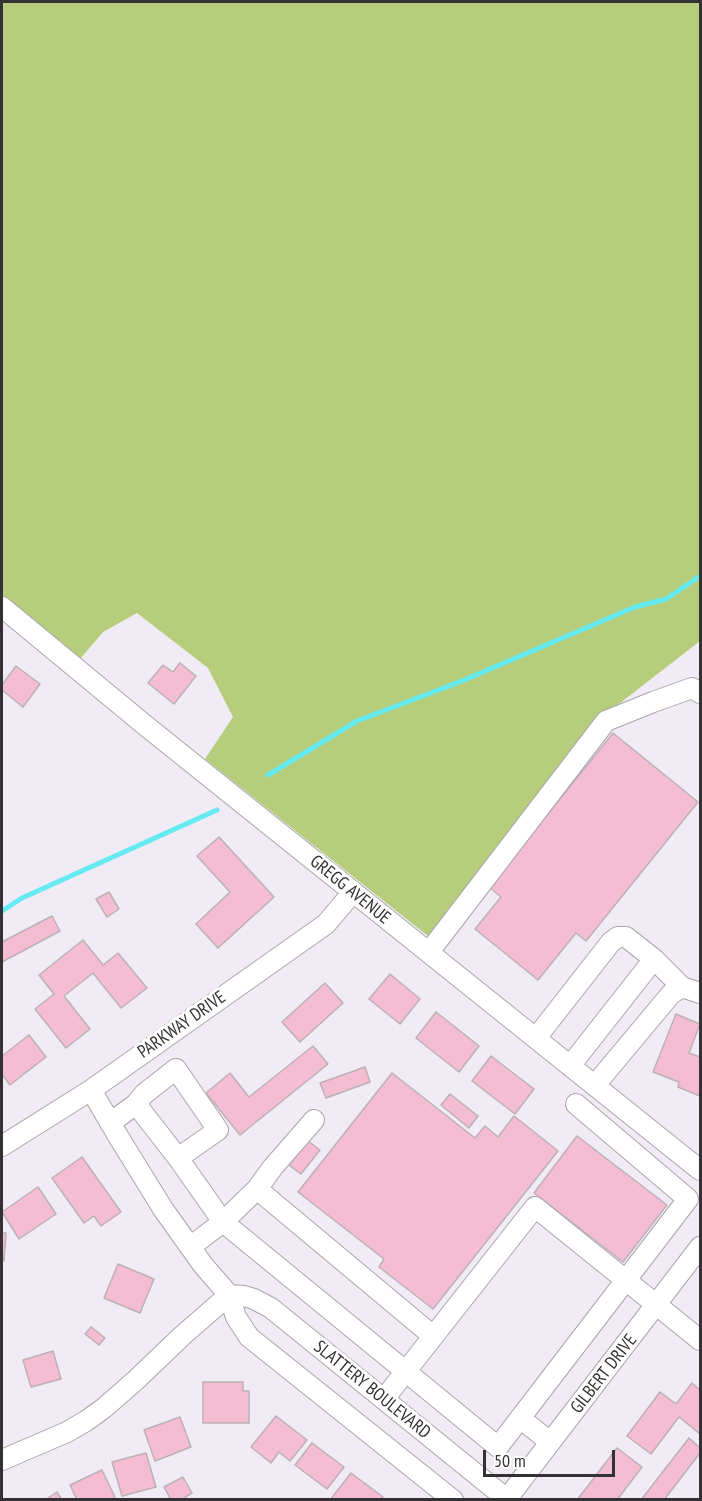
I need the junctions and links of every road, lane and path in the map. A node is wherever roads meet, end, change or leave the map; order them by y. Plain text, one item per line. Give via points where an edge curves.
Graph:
1 (2, 608) edge
2 (700, 693) edge
3 (353, 892) junction
4 (429, 952) junction
5 (654, 959) junction
6 (691, 990) edge
7 (536, 1038) junction
8 (570, 1066) junction
9 (595, 1085) junction
10 (91, 1090) junction
11 (136, 1104) junction
12 (576, 1104) dead end
13 (314, 1120) dead end
14 (110, 1123) junction
15 (656, 1134) junction
16 (2, 1146) edge
17 (637, 1156) junction
18 (178, 1158) junction
19 (700, 1170) edge
20 (257, 1190) junction
21 (223, 1222) junction
22 (190, 1247) junction
23 (700, 1247) edge
24 (626, 1279) junction
25 (229, 1295) junction
26 (657, 1305) junction
27 (433, 1336) junction
28 (700, 1340) edge
29 (406, 1370) junction
30 (384, 1399) junction
31 (520, 1418) junction
32 (550, 1442) junction
33 (2, 1460) edge
34 (507, 1499) edge
35 (453, 1500) edge

1 - 3 street, GREGG AVENUE
2 - 4 street via 692,688 606,721
3 - 4 street, GREGG AVENUE
3 - 10 street, PARKWAY DRIVE via 326,924
4 - 7 street, GREGG AVENUE
5 - 6 street
5 - 7 street via 626,937 618,937
5 - 8 street
6 - 9 street via 671,994
7 - 8 street, GREGG AVENUE
8 - 9 street, GREGG AVENUE
9 - 15 street, GREGG AVENUE
10 - 14 street, SLATTERY BOULEVARD
10 - 16 street, PARKWAY DRIVE
11 - 14 street
11 - 18 street
11 - 18 street via 176,1069 218,1130
12 - 17 street
13 - 20 street
14 - 22 street, SLATTERY BOULEVARD
15 - 17 street
15 - 19 street, GREGG AVENUE
17 - 24 street via 688,1199
18 - 21 street
20 - 21 street
20 - 27 street
21 - 22 street
21 - 29 street
22 - 25 street, SLATTERY BOULEVARD
23 - 26 street, GILBERT DRIVE
24 - 26 street
24 - 27 street via 535,1207
24 - 31 street
25 - 30 street, SLATTERY BOULEVARD via 254,1299 272,1308
25 - 33 street via 104,1408 67,1432
25 - 35 street, SLATTERY BOULEVARD via 236,1317 249,1337
26 - 28 street
26 - 32 street, GILBERT DRIVE
27 - 29 street
29 - 30 street
29 - 31 street via 498,1447
30 - 34 street, SLATTERY BOULEVARD
31 - 32 street
32 - 34 street, GILBERT DRIVE

